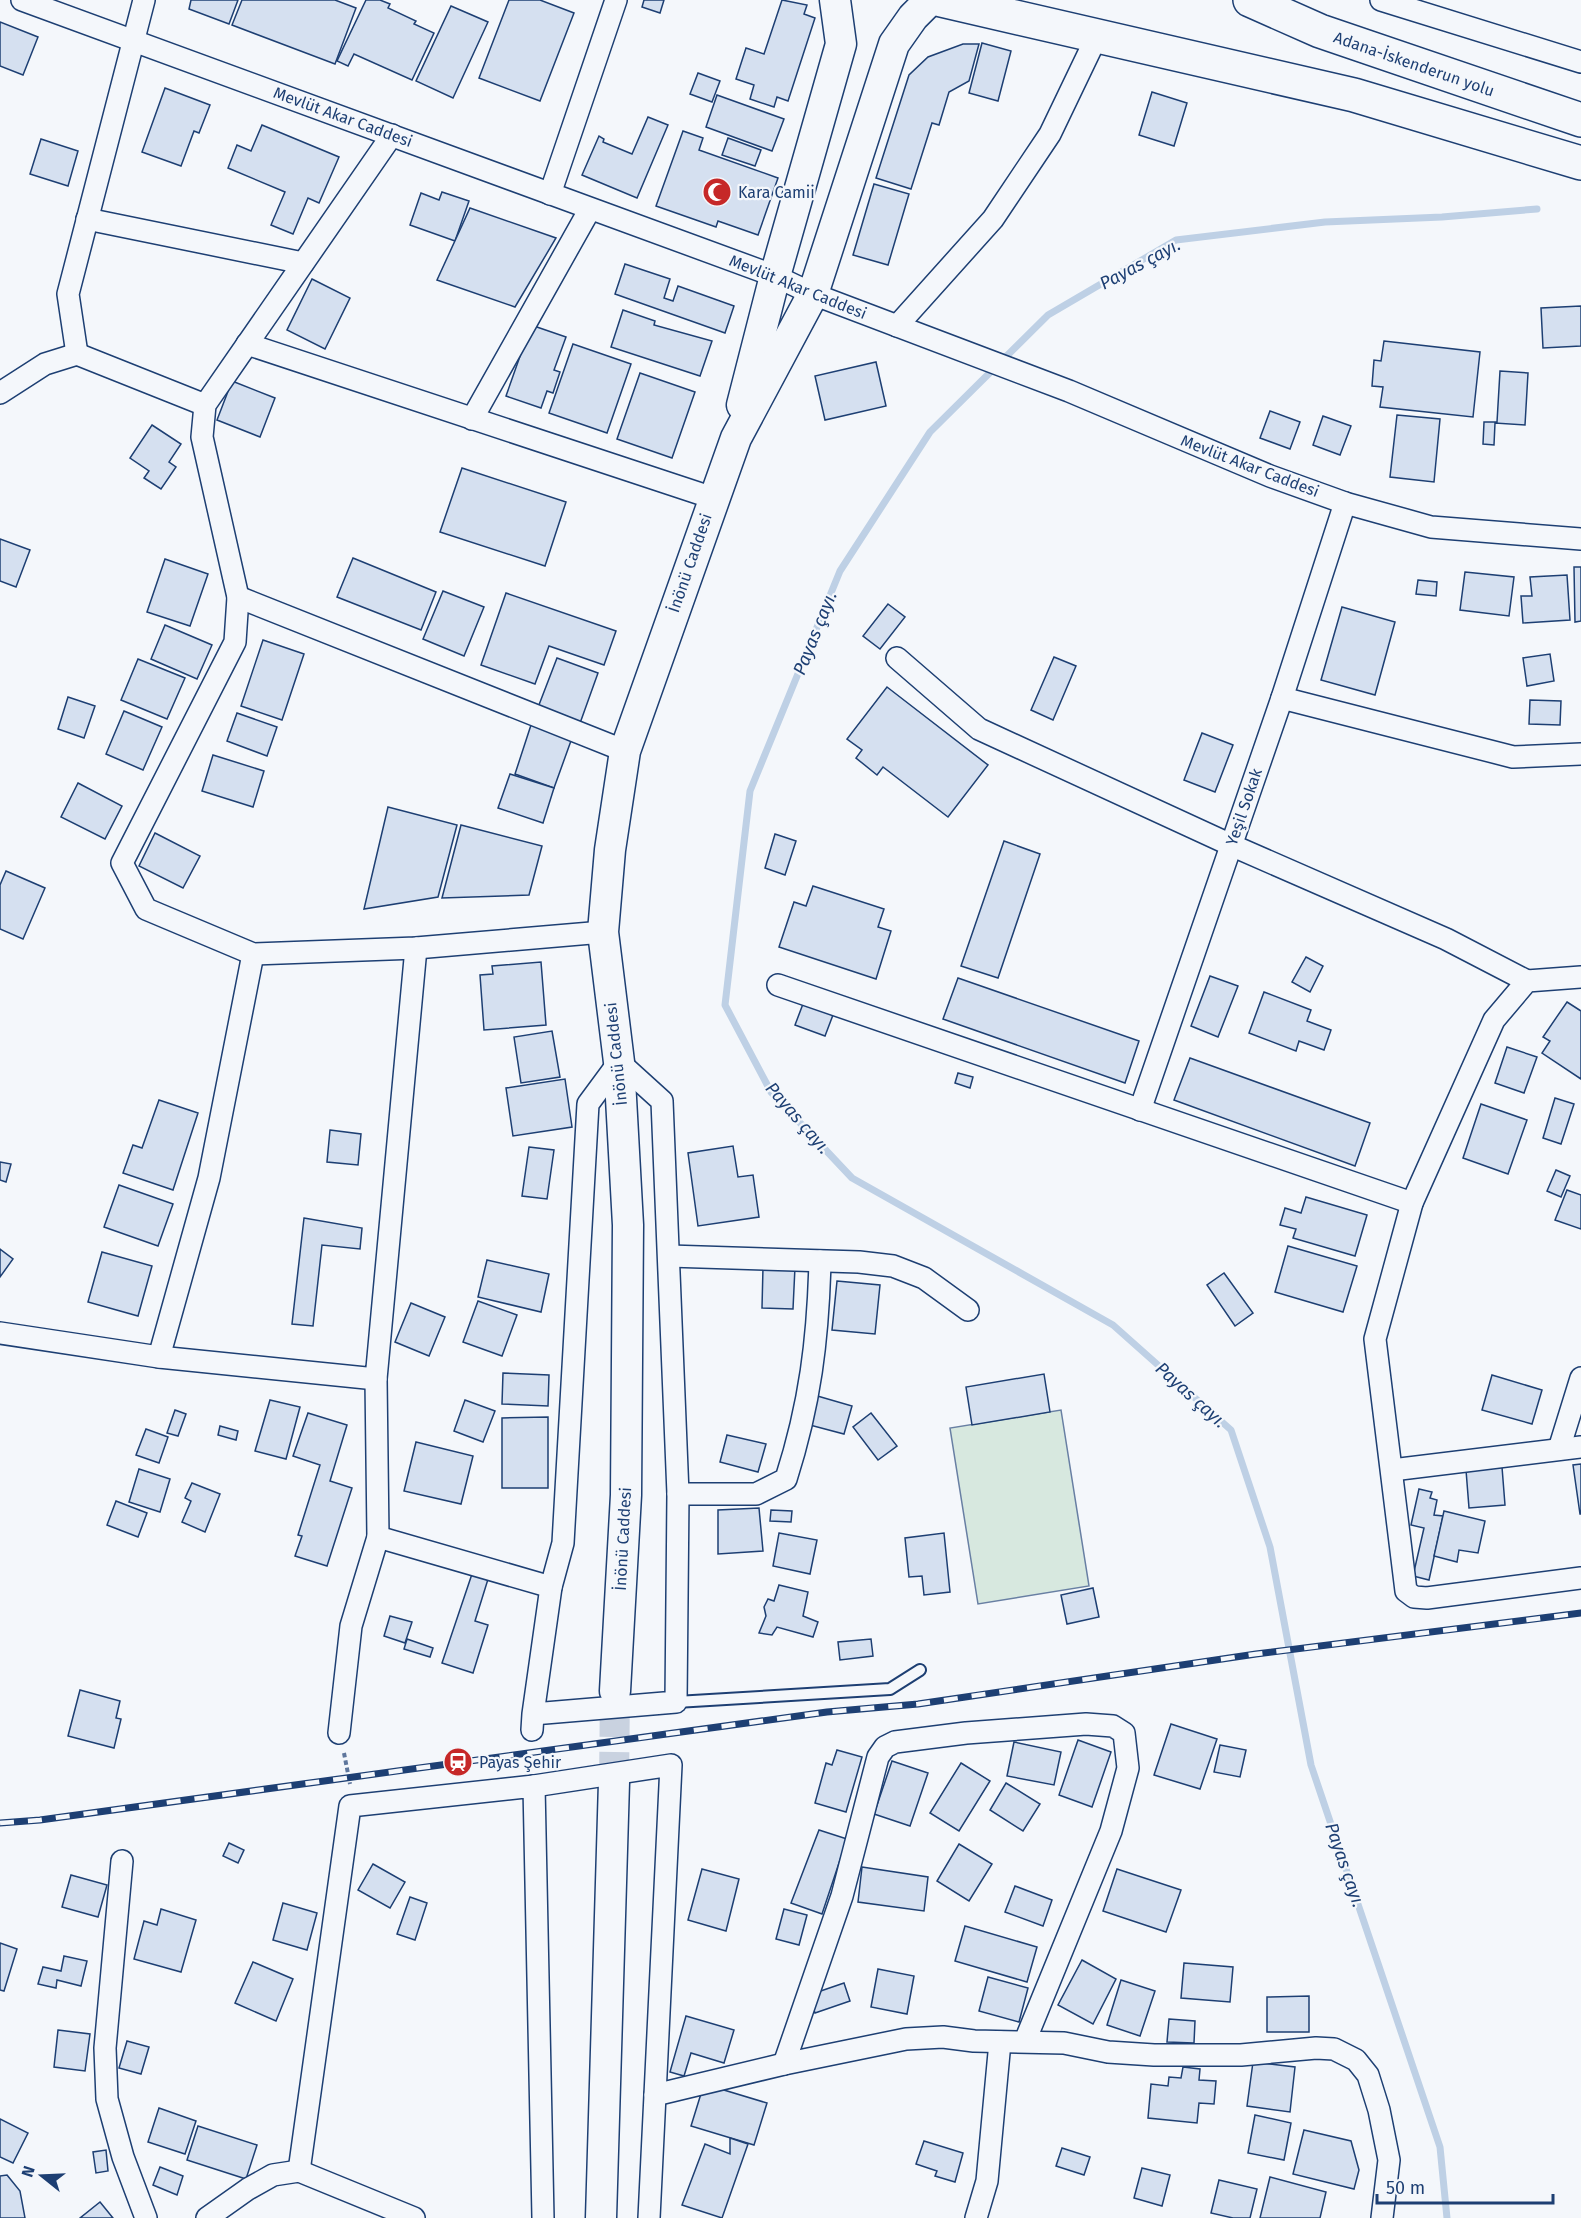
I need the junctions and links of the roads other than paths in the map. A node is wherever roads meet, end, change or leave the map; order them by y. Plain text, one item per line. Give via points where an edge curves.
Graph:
1 (22, 0) edge
2 (144, 0) edge
3 (616, 0) edge
4 (835, 0) edge
5 (930, 0) edge
6 (941, 0) edge
7 (1250, 0) edge
8 (1381, 0) edge
9 (1097, 36) junction
10 (132, 39) junction
11 (1581, 62) edge
12 (1581, 120) edge
13 (392, 135) junction
14 (1566, 159) edge
15 (550, 194) junction
16 (590, 208) junction
17 (87, 219) junction
18 (303, 263) junction
19 (775, 276) junction
20 (813, 294) junction
21 (897, 326) junction
22 (247, 344) junction
23 (77, 354) junction
24 (0, 393) edge
25 (205, 405) junction
26 (472, 419) junction
27 (736, 438) junction
28 (713, 498) junction
29 (1345, 502) junction
30 (1581, 540) edge
31 (238, 597) junction
32 (897, 658) dead end
33 (1282, 698) junction
34 (625, 751) junction
35 (1581, 754) edge
36 (1231, 845) junction
37 (603, 932) junction
38 (416, 948) junction
39 (253, 954) junction
40 (1581, 977) edge
41 (1527, 981) junction
42 (778, 985) dead end
43 (620, 1062) junction
44 (1140, 1110) junction
45 (1412, 1203) junction
46 (669, 1256) junction
47 (820, 1261) junction
48 (968, 1310) dead end
49 (0, 1333) edge
50 (159, 1357) junction
51 (1581, 1378) edge
52 (376, 1379) junction
53 (1581, 1447) edge
54 (1559, 1449) junction
55 (1392, 1470) junction
56 (678, 1494) junction
57 (378, 1537) junction
58 (1581, 1578) edge
59 (551, 1587) junction
60 (920, 1670) dead end
61 (615, 1690) tunnel mouth
62 (676, 1702) junction
63 (339, 1733) road end
64 (614, 1782) tunnel mouth
65 (534, 1786) junction
66 (122, 1861) dead end
67 (1025, 2041) junction
68 (1000, 2042) junction
69 (784, 2064) junction
70 (655, 2095) junction
71 (299, 2171) junction
72 (146, 2218) edge
73 (207, 2218) edge
74 (414, 2218) edge
75 (543, 2218) edge
76 (600, 2218) edge
77 (649, 2218) edge
78 (976, 2218) edge
79 (1382, 2218) edge

1 - 10 street, Mevlüt Akar Caddesi
2 - 10 street
3 - 15 street
4 - 19 main road via 841,44
5 - 20 main road via 894,44
6 - 9 highway
7 - 12 highway, Adana-İskenderun yolu via 1320,31
8 - 11 street
9 - 14 highway via 1354,95
9 - 21 street via 1050,134 993,219
10 - 13 street, Mevlüt Akar Caddesi
10 - 17 street
13 - 15 street, Mevlüt Akar Caddesi
13 - 18 street
15 - 16 street, Mevlüt Akar Caddesi
16 - 19 street, Mevlüt Akar Caddesi
16 - 26 street
17 - 18 street
17 - 23 street via 68,294
18 - 22 street
19 - 20 street, Mevlüt Akar Caddesi
19 - 27 main road via 744,389
20 - 21 street, Mevlüt Akar Caddesi
20 - 27 main road
21 - 29 street, Mevlüt Akar Caddesi
22 - 25 street
22 - 26 street
23 - 24 street via 45,364
23 - 25 street
25 - 31 street via 202,438
26 - 28 street
27 - 28 main road, İnönü Caddesi
28 - 34 main road, İnönü Caddesi
29 - 30 street, Mevlüt Akar Caddesi via 1431,527
29 - 33 street, Yeşil Sokak
31 - 34 street
31 - 39 street via 235,642 122,863 146,909
32 - 36 street via 979,729
33 - 35 street via 1513,757
33 - 36 street, Yeşil Sokak
34 - 37 main road, İnönü Caddesi
36 - 41 street via 1446,939
36 - 44 street, Yeşil Sokak
37 - 38 street
37 - 43 main road, İnönü Caddesi
38 - 39 street
38 - 52 street
39 - 50 street via 208,1178
40 - 41 street
41 - 45 street via 1494,1020
42 - 44 street
43 - 46 street via 662,1101
43 - 59 street via 588,1104 563,1543
43 - 61 main road, İnönü Caddesi via 628,1225 626,1495
44 - 45 street
45 - 55 street via 1375,1339
46 - 47 street
46 - 56 street
47 - 48 street via 876,1263 901,1269 939,1287
47 - 56 street via 813,1377 786,1479 756,1494
49 - 50 street
50 - 52 street
51 - 54 street
52 - 57 street
53 - 54 street
54 - 55 street
55 - 58 street via 1403,1581 1406,1591 1414,1597
56 - 62 street
57 - 59 street
57 - 63 street via 351,1626
59 - 62 street via 532,1722
60 - 62 lane via 890,1689
64 - 76 main road
65 - 70 street via 671,1765
65 - 71 street via 350,1806
65 - 75 street
66 - 72 street via 105,2048 107,2099
67 - 68 street
67 - 69 street via 1111,1831 1128,1768 1124,1733 1113,1726 966,1733 895,1742 885,1748 878,1757 842,1896
67 - 79 street via 1154,2055 1241,2055 1316,2048 1356,2060 1368,2075 1389,2160
68 - 69 street via 943,2037 906,2039
68 - 78 street via 987,2181
69 - 70 street
70 - 77 street
71 - 73 street via 273,2175
71 - 74 street

